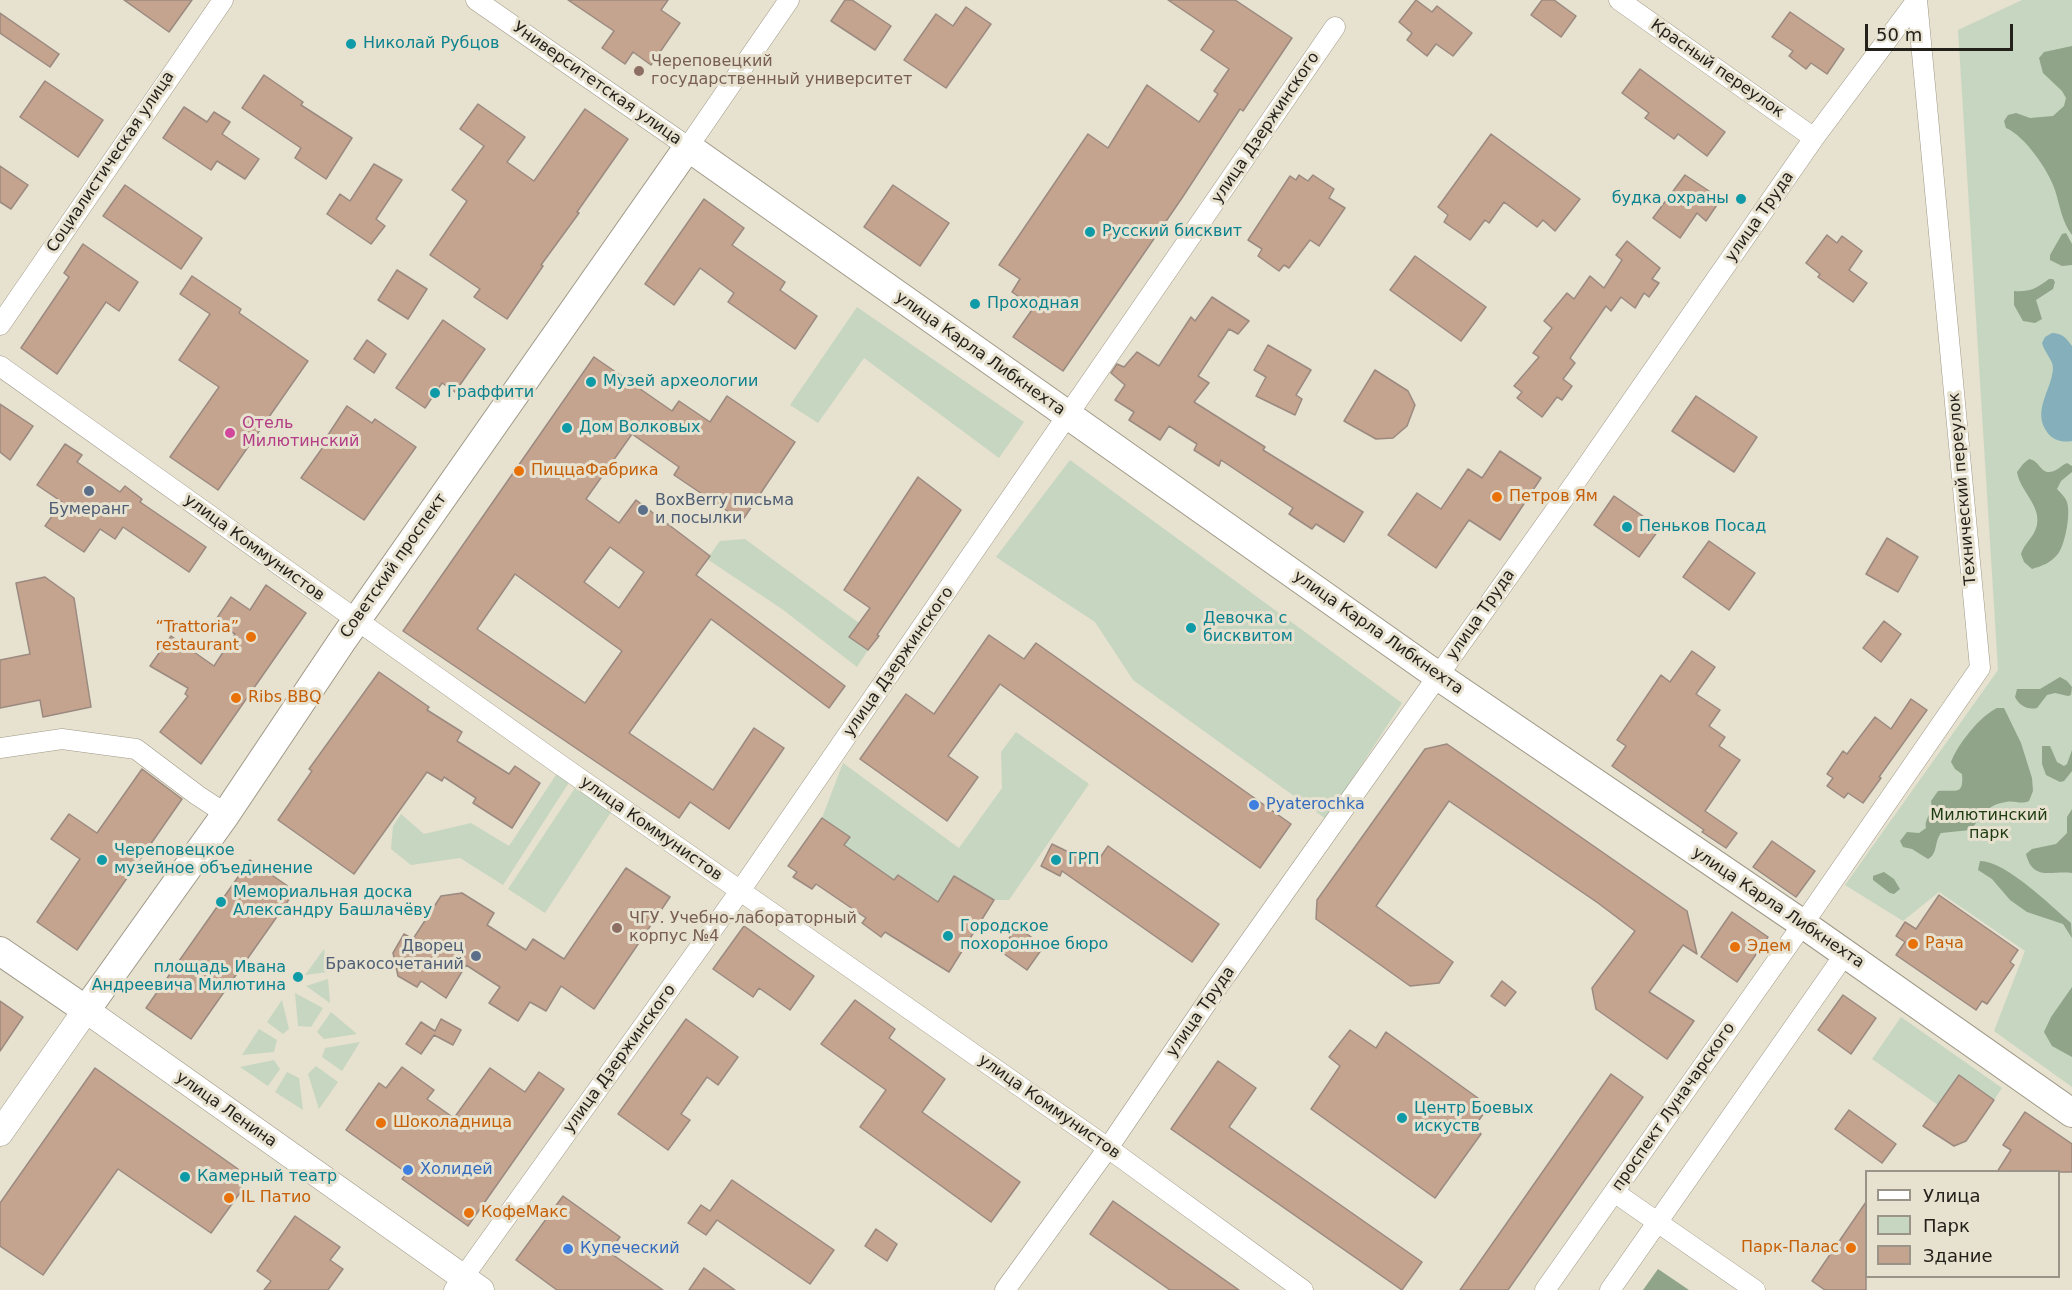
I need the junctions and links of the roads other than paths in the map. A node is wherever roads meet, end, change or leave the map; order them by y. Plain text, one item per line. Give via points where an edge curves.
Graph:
1 (223, 0) edge
2 (476, 0) edge
3 (789, 0) edge
4 (1619, 0) edge
5 (1917, 0) edge
6 (1335, 27) dead end
7 (1814, 138) junction
8 (688, 147) junction
9 (0, 325) edge
10 (0, 366) edge
11 (1069, 416) junction
12 (356, 621) junction
13 (1438, 676) junction
14 (0, 748) edge
15 (226, 814) junction
16 (740, 891) junction
17 (1803, 924) junction
18 (0, 951) edge
19 (1845, 954) junction
20 (86, 1010) junction
21 (2072, 1113) edge
22 (0, 1133) edge
23 (1108, 1148) junction
24 (1614, 1192) junction
25 (1658, 1221) junction
26 (466, 1286) edge
27 (1005, 1290) edge
28 (1303, 1290) edge
29 (1545, 1290) edge
30 (1610, 1290) edge
31 (1755, 1290) edge

1 - 9 street, Социалистическая улица
2 - 8 street, Университетская улица
3 - 8 street, Советский проспект
4 - 7 street, Красный переулок
5 - 7 street, улица Труда
5 - 17 street, Технический переулок via 1980,668
6 - 11 street, улица Дзержинского
7 - 13 street, улица Труда
8 - 11 main road, улица Карла Либкнехта
8 - 12 main road, Советский проспект
10 - 12 street, улица Коммунистов
11 - 13 main road, улица Карла Либкнехта
11 - 16 street, улица Дзержинского
12 - 15 main road, Советский проспект
12 - 16 street, улица Коммунистов
13 - 17 main road, улица Карла Либкнехта
13 - 23 street, улица Труда
14 - 15 street via 62,739 136,749
15 - 20 main road, Советский проспект
16 - 23 street, улица Коммунистов
16 - 26 street, улица Дзержинского
17 - 19 main road, улица Карла Либкнехта
17 - 24 street, проспект Луначарского
18 - 20 main road, улица Ленина
19 - 21 main road, улица Карла Либкнехта
19 - 25 street
20 - 22 street, Советский проспект
20 - 26 street, улица Ленина
23 - 27 street, улица Труда
23 - 28 street, улица Коммунистов
24 - 25 street
24 - 29 street, проспект Луначарского
25 - 30 street
25 - 31 street

